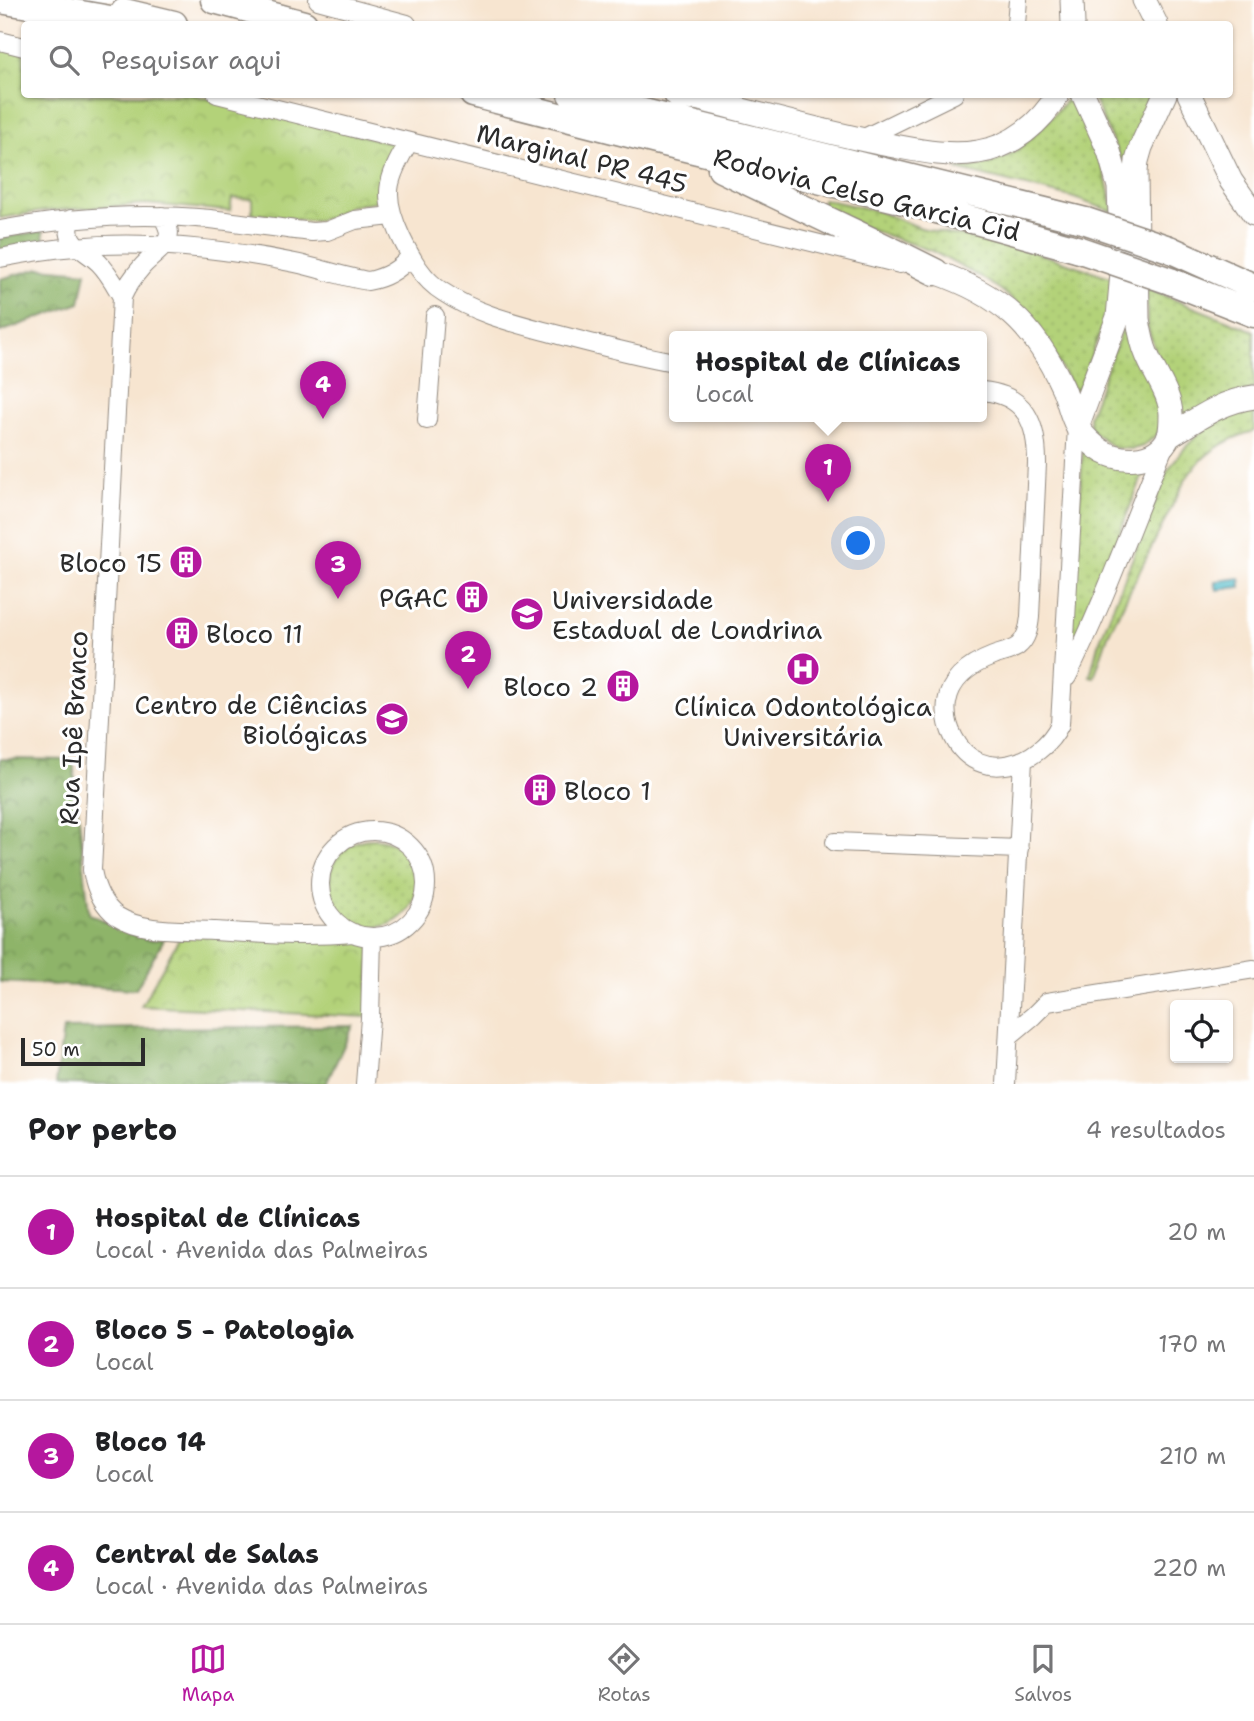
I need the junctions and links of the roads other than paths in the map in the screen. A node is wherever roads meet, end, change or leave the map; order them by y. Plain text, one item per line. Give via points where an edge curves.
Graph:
1 (0, 0) edge
2 (74, 0) edge
3 (214, 0) edge
4 (318, 0) edge
5 (1018, 0) edge
6 (1072, 0) edge
7 (1144, 0) edge
8 (373, 7) edge
9 (122, 21) edge
10 (162, 21) edge
11 (293, 21) edge
12 (401, 21) edge
13 (1016, 21) edge
14 (1073, 21) edge
15 (1154, 21) edge
16 (0, 41) edge
17 (21, 46) edge
18 (233, 98) edge
19 (489, 98) edge
20 (587, 98) edge
21 (696, 98) edge
22 (946, 98) edge
23 (1055, 98) edge
24 (1085, 98) edge
25 (1163, 98) edge
26 (1191, 98) edge
27 (860, 140) junction
28 (656, 141) junction
29 (409, 142) junction
30 (1254, 214) edge
31 (162, 216) junction
32 (392, 216) junction
33 (71, 219) junction
34 (0, 230) edge
35 (77, 246) junction
36 (163, 246) junction
37 (410, 257) junction
38 (0, 258) edge
39 (935, 272) junction
40 (1254, 287) edge
41 (122, 297) junction
42 (1254, 314) edge
43 (435, 316) dead end
44 (669, 361) edge
45 (987, 392) edge
46 (1254, 397) edge
47 (427, 420) dead end
48 (1077, 426) junction
49 (1168, 437) junction
50 (1062, 687) junction
51 (1023, 760) junction
52 (835, 842) dead end
53 (1018, 849) junction
54 (354, 933) junction
55 (372, 937) junction
56 (1254, 969) edge
57 (1009, 1036) junction
58 (365, 1084) edge
59 (1006, 1084) edge

1 - 9 highway
2 - 10 highway
3 - 11 highway
4 - 8 street
5 - 13 street
6 - 14 main road
7 - 15 main road
8 - 12 street
16 - 17 street
18 - 29 street, Marginal PR 445
19 - 28 highway, Rodovia Celso Garcia Cid
20 - 40 highway, Rodovia Celso Garcia Cid, bridge via 1086,220 1169,249
21 - 27 main road
22 - 27 street
23 - 27 main road via 1024,132 979,152 941,154
24 - 48 main road via 1109,151 1119,187 1122,272 1118,317
25 - 49 main road via 1141,147 1136,173 1138,319 1146,353 1169,401
26 - 30 main road via 1219,159
28 - 39 highway
28 - 42 highway, Rodovia Celso Garcia Cid, bridge via 897,199 1080,250
29 - 32 street via 392,175
29 - 39 street, Marginal PR 445
31 - 32 street via 312,232
31 - 33 street
31 - 36 street via 169,233
32 - 37 street
33 - 34 street
33 - 35 street via 69,235
35 - 36 street
35 - 38 street
35 - 41 street via 106,270
36 - 37 street via 296,263 368,281 401,267
36 - 41 street via 142,266
37 - 44 street via 444,293 501,319
39 - 48 main road via 982,292 1020,320 1051,361
41 - 54 street, Rua Ipê Branco via 94,881 107,907 119,917 149,926 305,936
43 - 47 street
45 - 51 street via 1016,401 1030,420 1037,443 1029,625 1017,647 979,662 954,681 946,714 965,755 992,766
46 - 49 main road via 1218,407
48 - 49 main road via 1096,447 1122,458 1150,454
48 - 50 street
49 - 50 street via 1089,633
50 - 51 street via 1055,735
51 - 53 street
52 - 53 street
53 - 57 street
54 - 55 street
54 - 55 street via 338,925 327,911 320,877 325,860 349,836 384,831 414,849 423,864 425,899 404,927
55 - 58 street
56 - 57 street via 1047,1002
57 - 59 street

